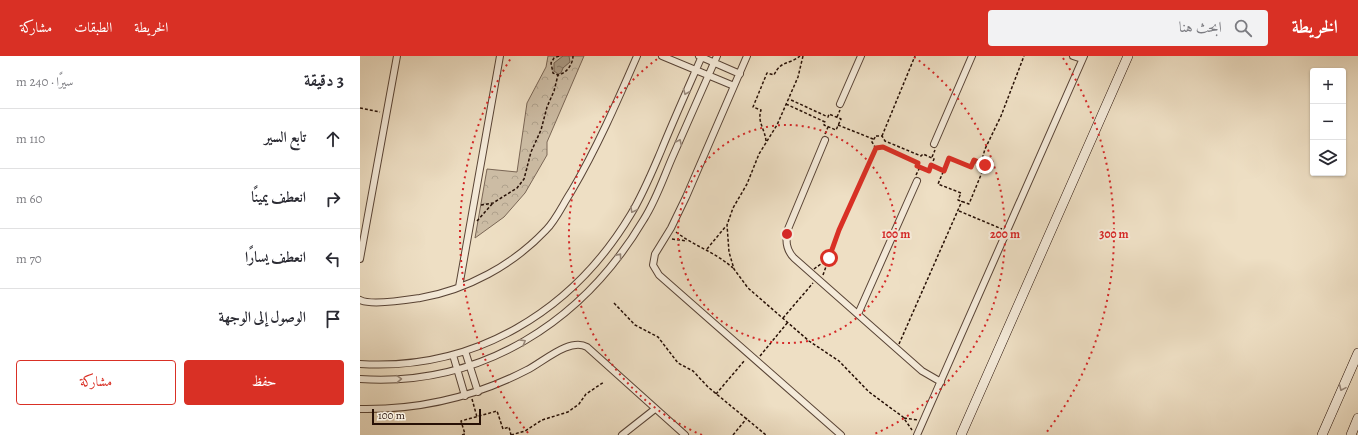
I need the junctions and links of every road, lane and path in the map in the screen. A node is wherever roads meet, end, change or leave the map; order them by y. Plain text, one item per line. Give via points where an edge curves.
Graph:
1 (397, 56) edge
2 (500, 56) edge
3 (559, 56) edge
4 (573, 56) edge
5 (638, 56) edge
6 (662, 56) edge
7 (700, 56) edge
8 (717, 56) edge
9 (747, 56) edge
10 (800, 56) edge
11 (861, 56) edge
12 (915, 56) edge
13 (972, 56) edge
14 (1024, 56) edge
15 (1073, 56) edge
16 (1128, 56) edge
17 (1083, 58) edge
18 (714, 63) junction
19 (696, 70) junction
20 (740, 74) junction
21 (558, 75) junction
22 (708, 75) junction
23 (734, 86) junction
24 (789, 99) dead end
25 (786, 104) dead end
26 (840, 104) dead end
27 (360, 108) edge
28 (386, 113) junction
29 (838, 125) junction
30 (882, 136) junction
31 (873, 139) junction
32 (825, 140) dead end
33 (766, 141) dead end
34 (934, 144) dead end
35 (876, 148) junction
36 (981, 163) junction
37 (931, 165) junction
38 (944, 171) junction
39 (917, 182) dead end
40 (962, 201) junction
41 (473, 203) junction
42 (493, 203) junction
43 (959, 211) junction
44 (727, 225) dead end
45 (469, 227) junction
46 (671, 228) junction
47 (1007, 231) junction
48 (665, 238) junction
49 (688, 241) junction
50 (707, 249) junction
51 (829, 258) junction
52 (360, 260) edge
53 (734, 269) dead end
54 (810, 272) junction
55 (819, 280) junction
56 (458, 287) junction
57 (360, 300) edge
58 (614, 303) dead end
59 (858, 314) junction
60 (783, 318) dead end
61 (788, 322) dead end
62 (897, 349) junction
63 (465, 351) junction
64 (1358, 353) edge
65 (453, 355) junction
66 (750, 355) junction
67 (756, 361) junction
68 (360, 364) edge
69 (469, 365) junction
70 (457, 368) junction
71 (360, 379) edge
72 (604, 382) dead end
73 (941, 382) junction
74 (478, 392) junction
75 (716, 394) junction
76 (468, 395) junction
77 (360, 409) edge
78 (655, 409) junction
79 (477, 416) junction
80 (747, 418) junction
81 (903, 418) dead end
82 (1358, 418) edge
83 (923, 421) junction
84 (462, 435) edge
85 (511, 435) edge
86 (622, 435) edge
87 (685, 435) edge
88 (733, 435) edge
89 (766, 435) edge
90 (841, 435) edge
91 (917, 435) edge
92 (961, 435) edge
93 (1322, 435) edge
94 (1351, 435) edge

1 - 28 street
2 - 41 street
3 - 21 path via 554,58 551,64 553,73
4 - 21 path via 570,66 563,74
5 - 56 street via 601,138 547,229 504,265
6 - 19 street
7 - 18 street
7 - 19 street
8 - 18 street
9 - 20 street
10 - 33 path via 782,64 774,75 767,72 753,107 761,110 759,122
11 - 26 street
12 - 30 path
13 - 34 street
14 - 36 path
15 - 17 street
16 - 92 main road
17 - 47 street
18 - 20 street
18 - 22 street
19 - 22 street
19 -> 63 street via 640,197 602,255 566,294 538,316 507,334
20 - 23 street
21 - 42 path via 542,130 530,156 526,176 516,188
22 - 23 street
69 -> 22 street via 508,350 549,326 578,303 602,276 625,248 648,213
23 - 46 street
24 - 29 path via 841,119
25 - 29 path via 825,122 824,125 836,130
27 - 28 path
28 - 52 street
29 - 31 path
30 - 31 path
30 - 37 path via 885,141 934,159
31 - 35 path via 872,144
32 - 54 street via 786,234 789,251
35 - 37 path via 883,147 918,163 917,166 929,171
35 - 51 path
36 - 38 path via 974,160 971,167 949,158
36 - 40 path via 985,165 969,204
37 - 38 path
38 - 40 path via 938,184 961,193 958,200
39 - 59 street
40 - 43 path
41 - 42 path
41 - 45 street
42 - 45 path
43 - 47 path
43 - 62 path
44 - 50 path
45 - 56 street
46 - 48 street
46 - 49 path
47 - 73 street
48 - 49 path
48 - 66 street via 654,257 656,272
49 - 50 path
50 - 53 path via 723,258
51 - 54 path
51 - 55 path
54 - 55 street
55 - 59 street
55 - 60 path
56 - 57 street via 412,299 368,303
58 - 75 path via 635,325 658,337 678,363 693,371
59 - 62 street
61 - 67 path
62 - 73 street via 922,371
63 - 65 street
63 - 69 street
64 -> 93 main road
65 - 68 street via 405,364
65 - 70 street
66 - 67 street
66 - 75 path
67 - 90 street
69 - 70 street
69 - 74 street
71 -> 70 street via 404,379
70 - 76 street
72 - 85 path via 586,394 579,404 568,412 542,420 525,431
73 - 83 street
74 - 76 street
74 - 78 street via 519,374 569,345 580,344 587,347
75 - 80 path
76 - 77 street via 412,406
76 - 79 path
78 - 86 street
78 - 87 street
79 - 84 path via 461,421 464,434
79 - 85 path via 497,410 503,429 509,428
80 - 88 path
80 - 89 path
81 - 83 path
82 - 94 main road
83 - 91 street

